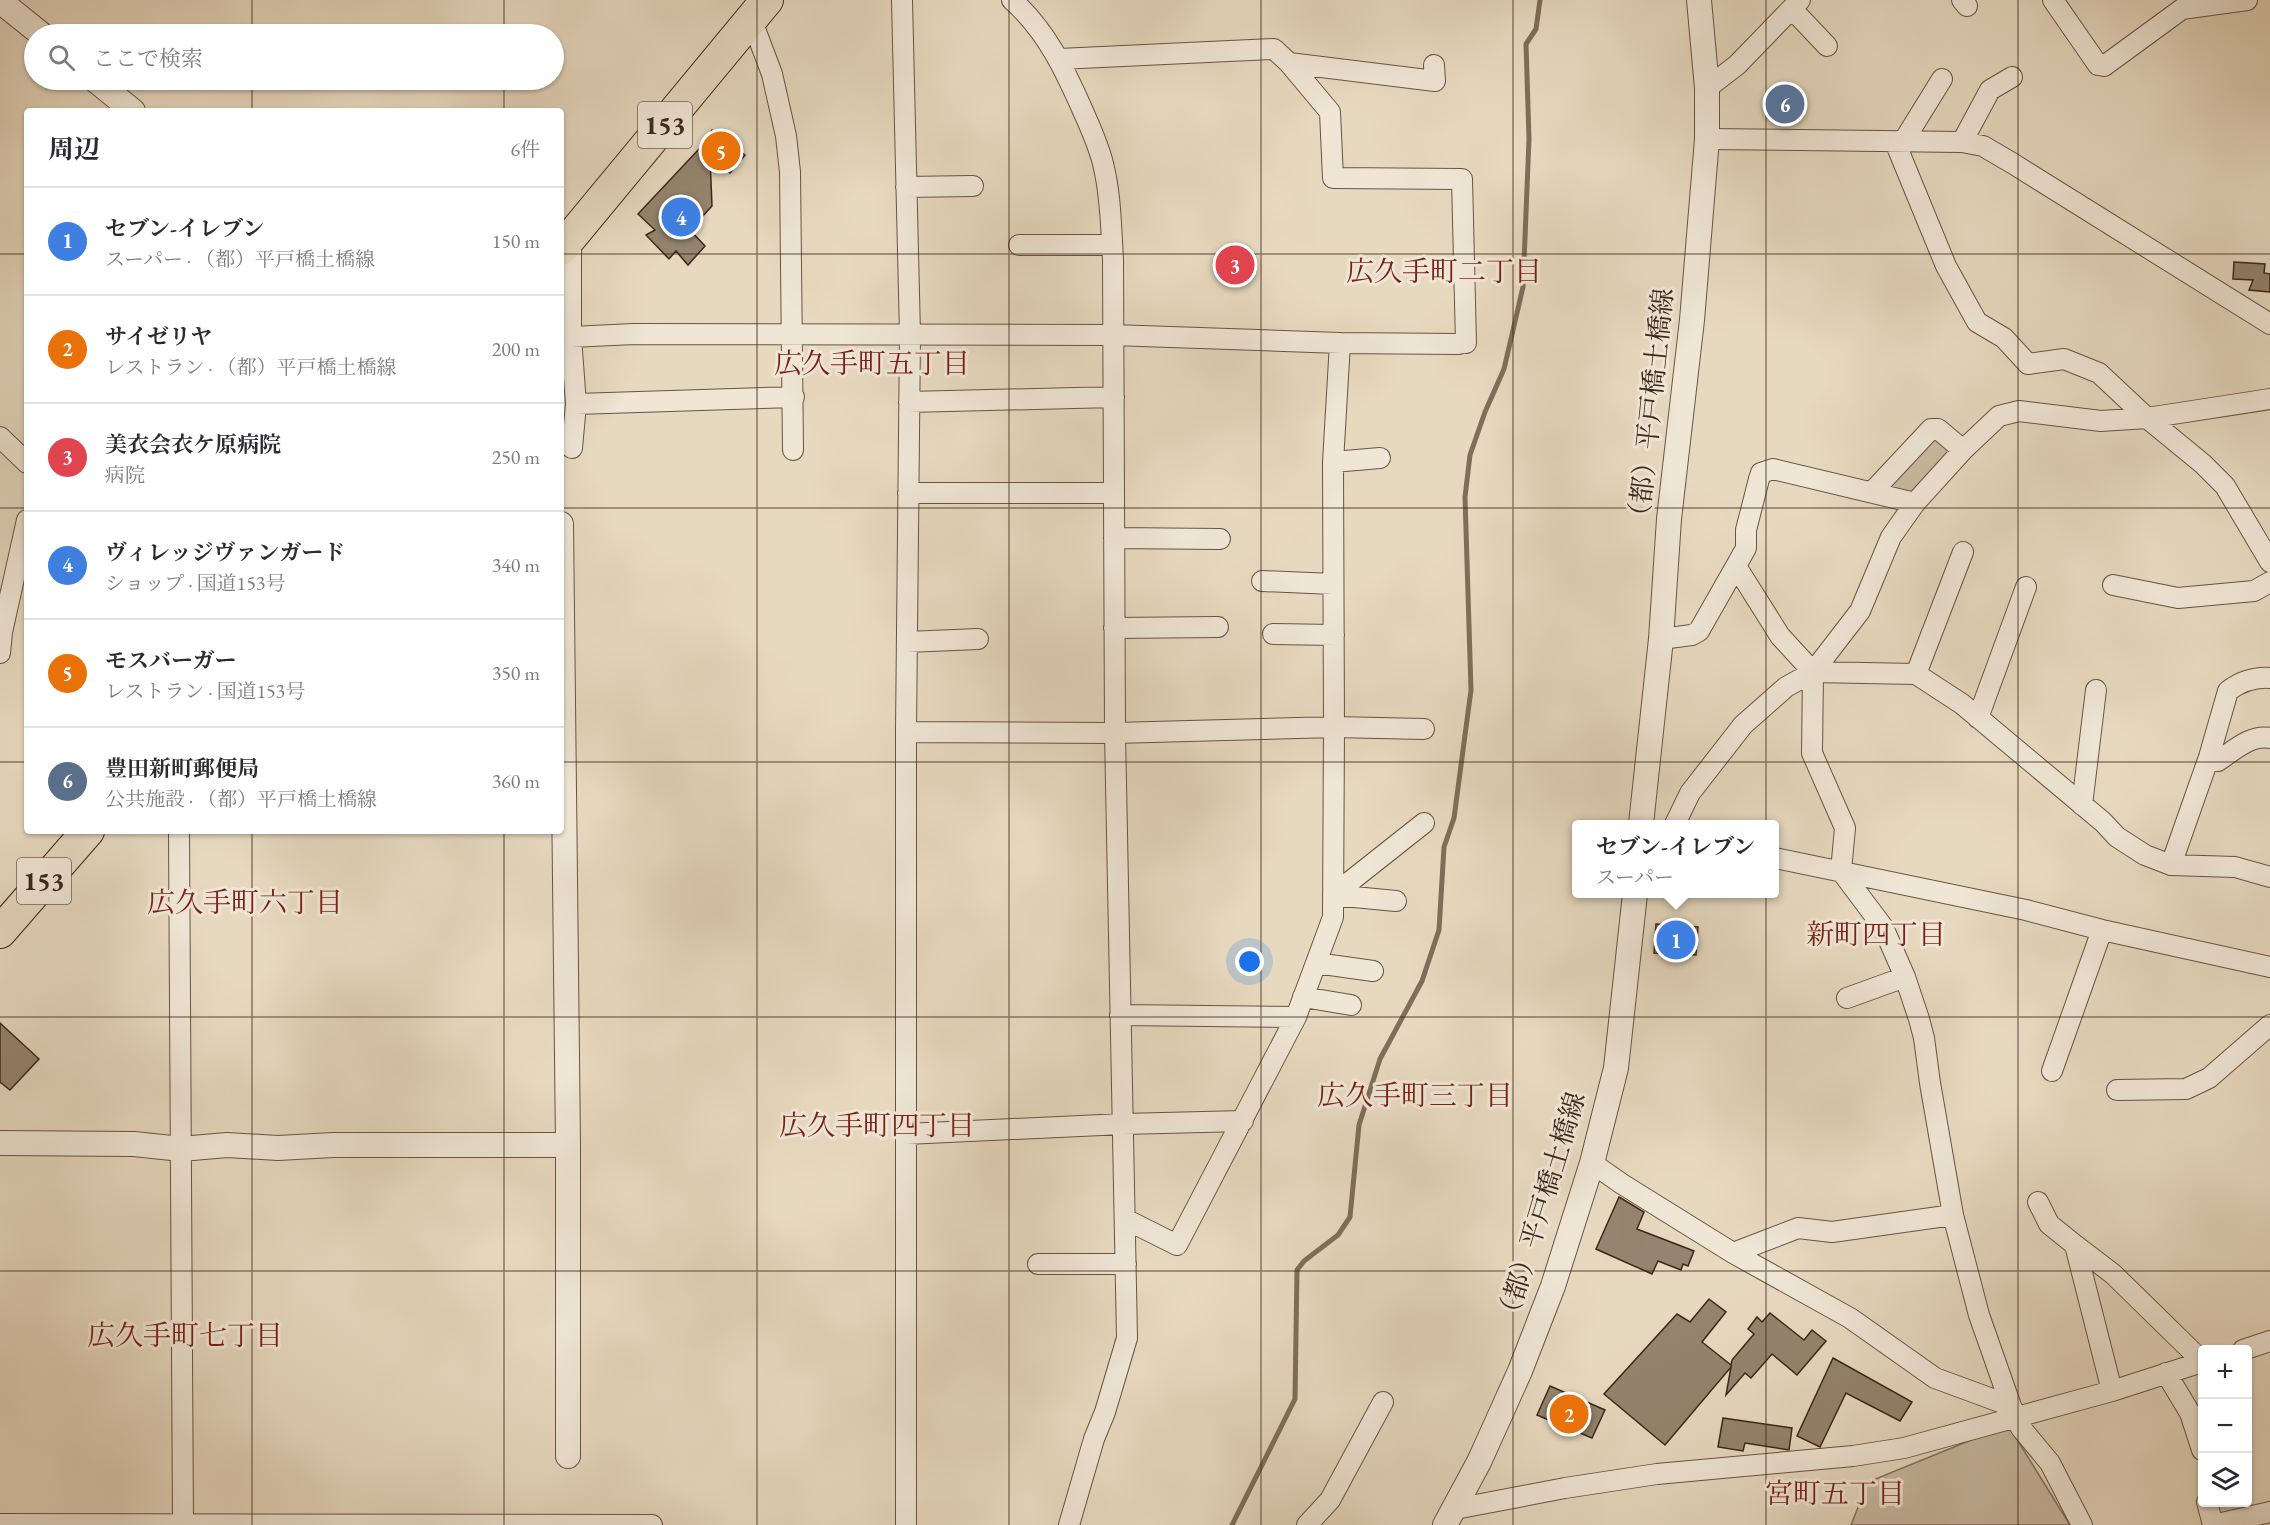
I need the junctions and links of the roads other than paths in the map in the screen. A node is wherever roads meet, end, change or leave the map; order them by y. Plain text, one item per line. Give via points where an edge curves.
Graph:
1 (902, 0) edge
2 (1012, 0) edge
3 (1699, 0) edge
4 (2053, 0) edge
5 (2247, 0) edge
6 (0, 1) edge
7 (1796, 4) edge
8 (759, 10) edge
9 (29, 24) edge
10 (1827, 46) dead end
11 (1059, 59) junction
12 (1289, 63) junction
13 (1434, 65) dead end
14 (2012, 77) dead end
15 (1942, 79) dead end
16 (1707, 88) junction
17 (107, 90) edge
18 (129, 108) edge
19 (1707, 139) junction
20 (1899, 142) junction
21 (1962, 142) junction
22 (973, 186) dead end
23 (906, 187) junction
24 (566, 243) edge
25 (1019, 245) dead end
26 (1112, 245) junction
27 (2270, 324) edge
28 (793, 333) junction
29 (910, 335) junction
30 (1113, 335) junction
31 (571, 338) junction
32 (1340, 343) junction
33 (794, 397) junction
34 (1113, 397) junction
35 (2270, 399) edge
36 (909, 402) junction
37 (576, 404) junction
38 (2147, 418) junction
39 (0, 437) edge
40 (564, 441) edge
41 (793, 450) dead end
42 (1963, 450) junction
43 (1380, 458) dead end
44 (24, 460) edge
45 (1333, 462) junction
46 (1872, 492) junction
47 (908, 493) junction
48 (1114, 493) junction
49 (1915, 503) junction
50 (24, 533) edge
51 (1114, 538) junction
52 (1220, 540) dead end
53 (1963, 552) dead end
54 (2270, 562) edge
55 (1736, 566) junction
56 (1262, 581) dead end
57 (2270, 582) edge
58 (1334, 584) junction
59 (2113, 585) dead end
60 (2026, 587) dead end
61 (1218, 627) dead end
62 (1114, 628) junction
63 (1273, 634) dead end
64 (1334, 635) junction
65 (978, 639) dead end
66 (1661, 639) junction
67 (907, 642) junction
68 (0, 653) edge
69 (1813, 672) junction
70 (1916, 674) junction
71 (2270, 678) edge
72 (2096, 690) dead end
73 (1978, 718) junction
74 (1334, 727) junction
75 (1424, 729) dead end
76 (906, 732) junction
77 (1114, 733) junction
78 (2270, 738) edge
79 (2209, 757) junction
80 (564, 790) edge
81 (2082, 805) junction
82 (1642, 820) edge
83 (1677, 820) edge
84 (1424, 823) dead end
85 (85, 834) edge
86 (179, 834) edge
87 (1779, 859) edge
88 (2171, 865) junction
89 (1841, 871) junction
90 (2270, 876) edge
91 (1333, 895) junction
92 (1635, 898) edge
93 (1396, 902) dead end
94 (5, 916) edge
95 (2102, 930) junction
96 (1316, 963) junction
97 (2270, 967) edge
98 (1373, 971) dead end
99 (1905, 976) junction
100 (1303, 997) junction
101 (1846, 998) dead end
102 (1351, 1005) dead end
103 (1120, 1015) junction
104 (1296, 1017) junction
105 (2270, 1025) edge
106 (2052, 1071) dead end
107 (2117, 1089) dead end
108 (1243, 1121) junction
109 (1123, 1124) junction
110 (906, 1134) junction
111 (0, 1143) edge
112 (568, 1145) junction
113 (181, 1149) junction
114 (1592, 1163) junction
115 (2038, 1202) dead end
116 (1953, 1215) junction
117 (1125, 1219) junction
118 (2075, 1245) junction
119 (1733, 1253) junction
120 (1038, 1264) dead end
121 (1126, 1264) junction
122 (2270, 1341) edge
123 (2252, 1347) edge
124 (2198, 1357) edge
125 (2198, 1362) edge
126 (2166, 1373) junction
127 (2112, 1391) junction
128 (1383, 1402) dead end
129 (2013, 1412) junction
130 (2198, 1438) edge
131 (568, 1456) dead end
132 (2208, 1507) edge
133 (2270, 1512) edge
134 (1450, 1517) edge
135 (0, 1524) edge
136 (183, 1524) edge
137 (652, 1525) edge
138 (906, 1525) edge
139 (1070, 1525) edge
140 (1307, 1525) edge
141 (2082, 1525) edge
142 (2213, 1525) edge

1 - 23 street
2 - 11 street
3 - 16 street, （都）平戸橋土橋線
4 - 5 street via 2098,65 2104,66 2182,9
6 - 9 street
7 - 10 street
7 - 16 street via 1737,65
8 - 24 highway, 153
8 - 28 street via 790,172
11 - 12 street via 1274,49
11 - 26 street via 1104,166
12 - 13 street via 1435,81
12 - 32 street via 1330,112 1333,178 1462,179 1462,344
14 - 21 street via 1990,90
15 - 20 street
16 - 19 street, （都）平戸橋土橋線
17 - 18 street
19 - 20 street
19 - 66 street, （都）平戸橋土橋線 via 1692,320 1669,519
20 - 21 street
20 - 38 street via 1946,266 1977,322 2004,338 2028,364 2064,358 2099,373
21 - 27 street via 1983,146 2012,163
22 - 23 street
23 - 29 street
24 - 31 street
25 - 26 street
26 - 30 street
28 - 29 street
28 - 31 street
28 - 33 street
29 - 30 street
29 - 36 street
30 - 32 street
30 - 34 street
31 - 37 street
32 - 45 street
33 - 37 street
33 - 41 street
34 - 36 street
34 - 48 street
35 - 38 street
36 - 47 street
37 - 40 street via 572,448
38 - 42 street via 2101,422 2019,411 1999,416
38 - 54 street via 2225,486
39 - 44 street
42 - 46 street via 1938,429 1931,429
42 - 49 street
43 - 45 street
45 - 58 street
46 - 49 street
46 - 55 street via 1773,469 1761,473 1746,530 1746,548
47 - 48 street
47 - 67 street
48 - 51 street
49 - 69 street via 1891,537 1860,611
50 - 68 street
51 - 52 street
51 - 62 street
53 - 70 street
55 - 66 street via 1699,631
55 - 69 street via 1780,636
56 - 58 street
57 - 59 street via 2254,591 2178,598
58 - 64 street
60 - 73 street
61 - 62 street
62 - 77 street
63 - 64 street
64 - 74 street
65 - 67 street
66 - 82 street, （都）平戸橋土橋線
67 - 76 street
69 - 70 street
69 - 83 street via 1786,687 1743,725 1690,793
69 - 89 street via 1812,753 1845,828
70 - 73 street
71 - 79 street via 2260,677 2228,691
72 - 81 street
73 - 81 street
74 - 75 street
74 - 77 street
74 - 91 street
76 - 77 street
76 - 110 street
77 - 103 street
78 - 79 street via 2261,736 2249,741 2218,761
79 - 88 street
80 - 112 street
81 - 88 street via 2116,837
84 - 91 street
85 - 94 highway, 153
86 - 113 street
87 - 89 street
88 - 90 street via 2235,867
89 - 95 street
89 - 99 street via 1883,927
91 - 93 street
91 - 96 street via 1333,917
92 - 114 street, （都）平戸橋土橋線 via 1616,1068
95 - 97 street
95 - 106 street
96 - 98 street
96 - 100 street
99 - 101 street
99 - 116 street via 1924,1038
100 - 102 street
100 - 104 street
103 - 104 street
103 - 109 street
104 - 108 street
105 - 107 street via 2209,1078 2186,1089
108 - 109 street
108 - 117 street via 1178,1245
109 - 110 street
109 - 117 street
110 - 138 street
111 - 113 street via 134,1144
112 - 113 street
112 - 131 street
113 - 136 street
114 - 119 street
114 - 134 street, （都）平戸橋土橋線 via 1553,1286 1520,1371
115 - 118 street via 2049,1224
116 - 119 street via 1832,1232 1798,1228
116 - 129 street via 1979,1316
117 - 121 street
118 - 124 street via 2113,1274
118 - 127 street
119 - 129 street via 1850,1318 1935,1378
120 - 121 street
121 - 139 street via 1127,1338
122 - 123 street
125 - 126 street
126 - 127 street
126 - 130 street via 2190,1413
127 - 129 street
128 - 140 street via 1330,1500
129 - 134 street via 1878,1453 1657,1474 1565,1488
129 - 141 street via 2050,1463
132 - 142 street
133 - 142 street
135 - 136 street
136 - 137 street

